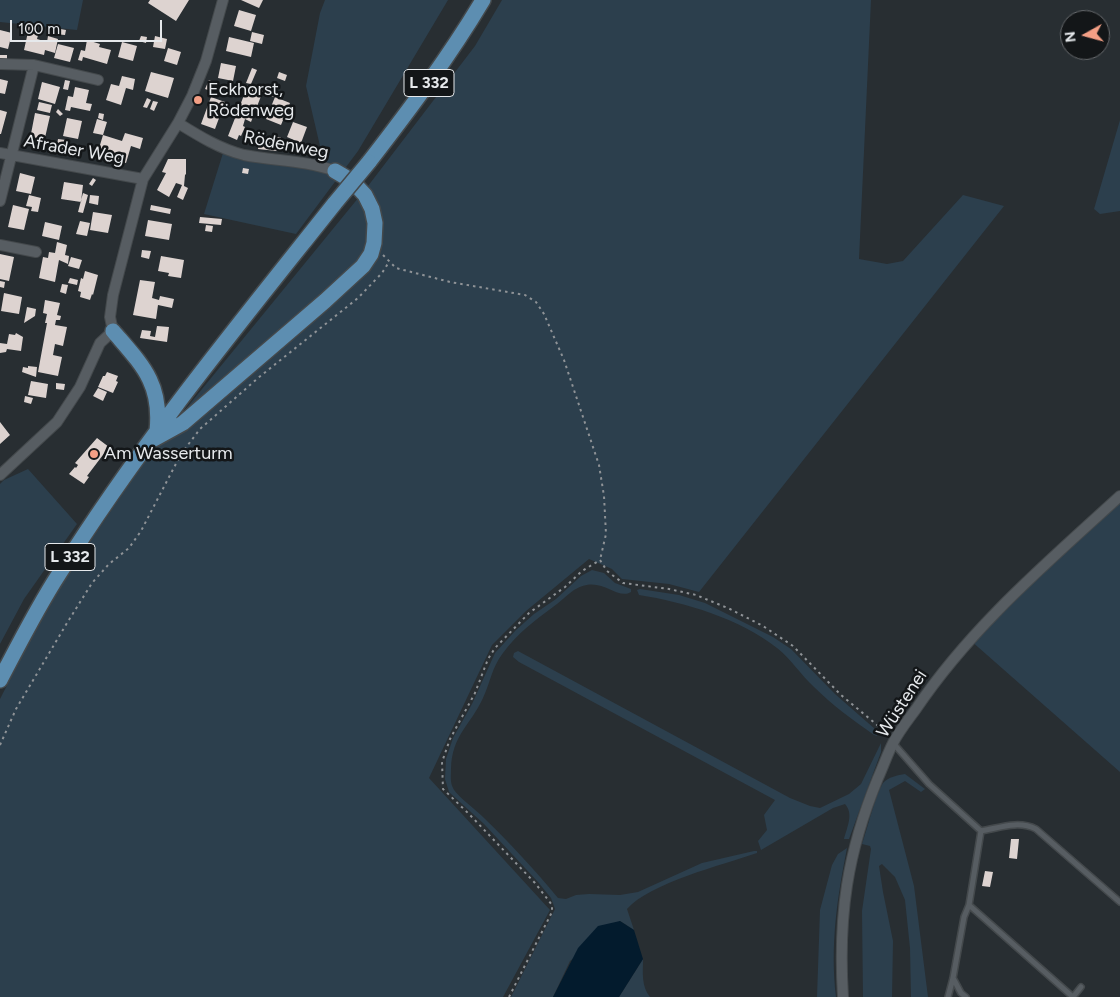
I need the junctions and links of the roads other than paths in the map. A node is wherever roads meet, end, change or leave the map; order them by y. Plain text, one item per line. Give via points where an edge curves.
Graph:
1 (223, 0) edge
2 (483, 0) edge
3 (0, 64) edge
4 (34, 65) junction
5 (98, 80) dead end
6 (178, 123) junction
7 (5, 154) edge
8 (335, 171) joint
9 (142, 179) junction
10 (0, 201) edge
11 (0, 246) edge
12 (36, 252) dead end
13 (113, 331) junction
14 (153, 436) junction
15 (0, 475) edge
16 (1120, 496) edge
17 (0, 680) edge
18 (893, 743) junction
19 (981, 832) junction
20 (1120, 902) edge
21 (969, 906) junction
22 (953, 978) junction
23 (1081, 987) dead end
24 (843, 997) edge
25 (948, 997) edge
26 (966, 997) edge
27 (1073, 997) edge

1 - 6 street via 206,61
2 - 14 main road, L 332, bridge via 420,96
3 - 4 street
4 - 5 street
4 - 7 street
6 - 8 street, Rödenweg via 224,149
6 - 9 street
7 - 9 street, Afrader Weg
7 - 10 street
8 - 14 main road via 352,181 372,209 374,243 363,266 182,423
9 - 13 street via 113,295 110,317
11 - 12 street
13 - 14 main road via 150,377 159,414
13 - 15 street via 100,343 80,387 57,422
14 - 17 main road, L 332 via 58,575
16 - 18 street, Wüstenei via 979,629 934,682
18 - 19 lane via 929,784
18 - 24 street, Wüstenei via 857,835 848,877 843,911
19 - 20 lane via 1018,824 1036,829
19 - 21 lane
21 - 22 lane
21 - 27 lane
22 - 25 lane
22 - 26 lane
23 - 27 lane

